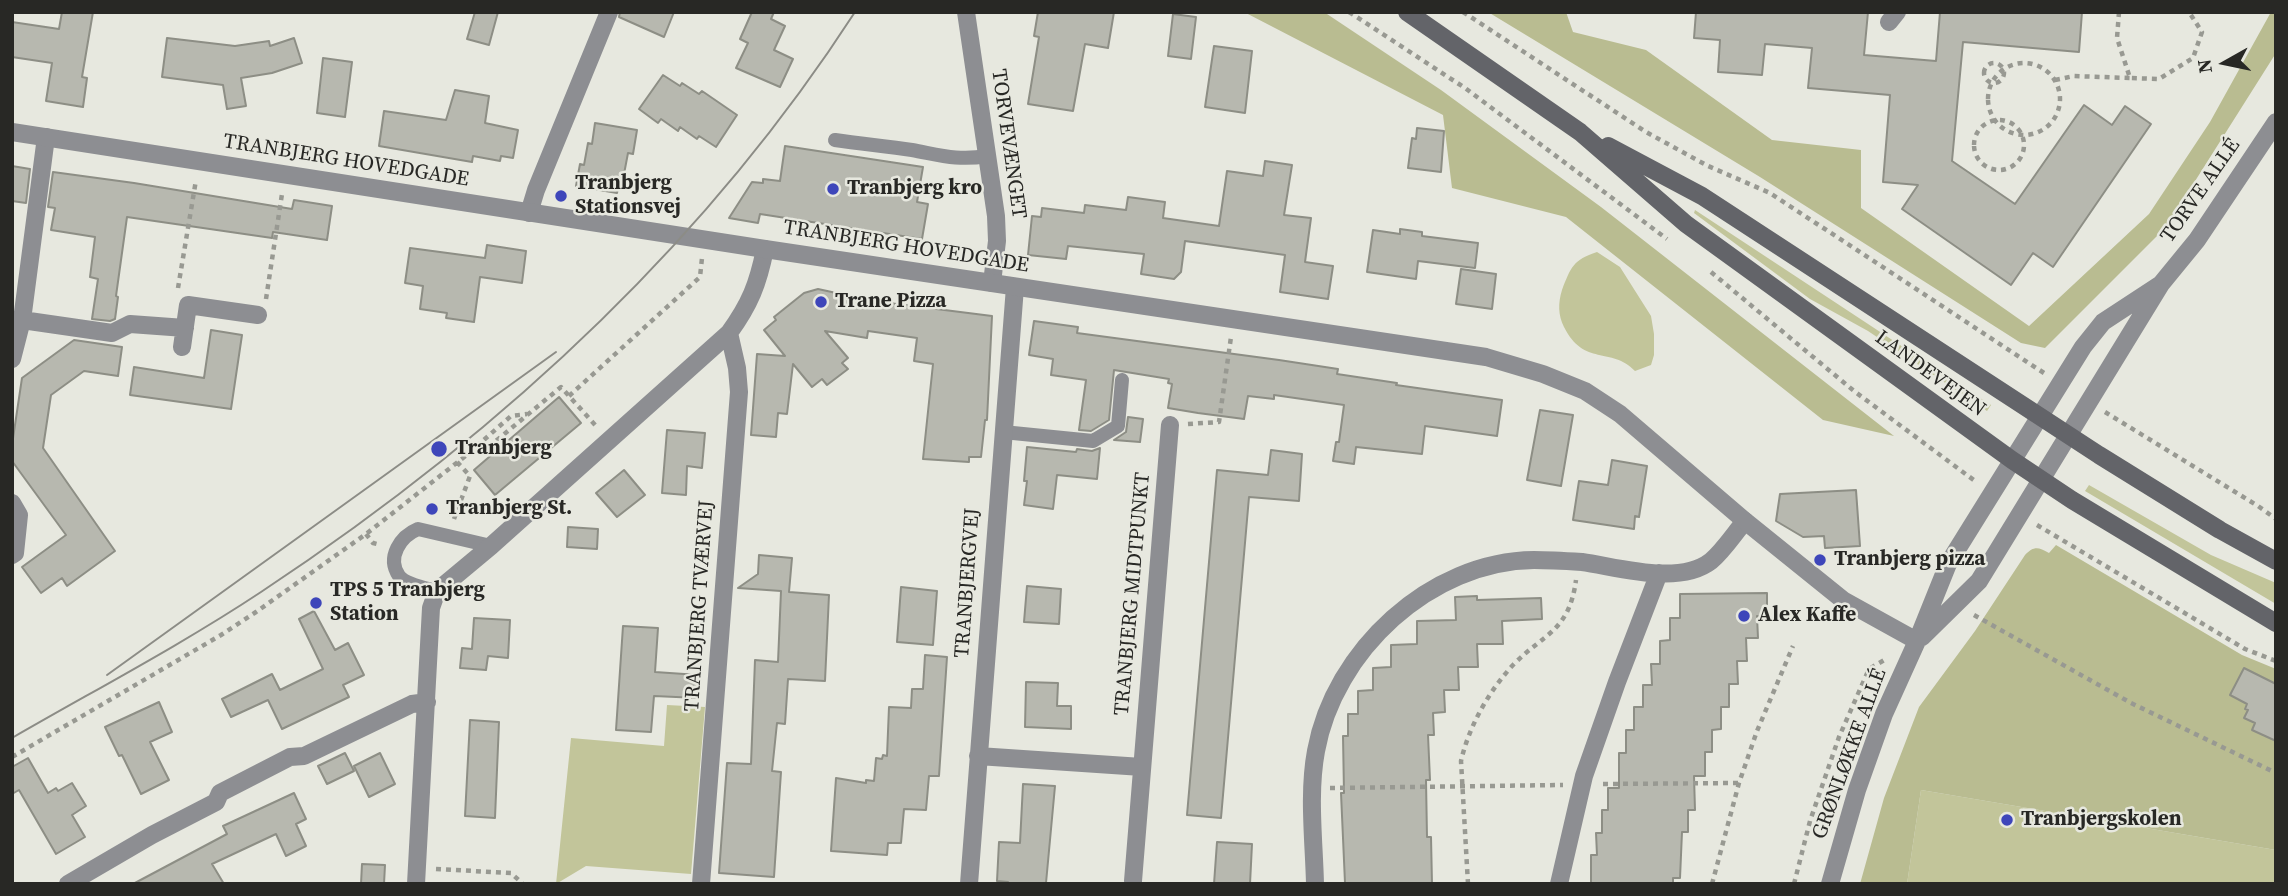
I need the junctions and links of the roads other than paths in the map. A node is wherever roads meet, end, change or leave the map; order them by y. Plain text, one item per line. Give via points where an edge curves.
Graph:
1 (609, 12) edge
2 (966, 12) edge
3 (1407, 12) edge
4 (2276, 122) edge
5 (12, 132) edge
6 (1580, 132) junction
7 (46, 137) junction
8 (835, 141) dead end
9 (987, 156) junction
10 (530, 213) junction
11 (765, 249) junction
12 (20, 265) edge
13 (992, 283) junction
14 (2161, 284) junction
15 (1015, 287) junction
16 (258, 315) road end
17 (22, 320) junction
18 (185, 328) junction
19 (729, 333) junction
20 (182, 347) dead end
21 (12, 359) edge
22 (1122, 380) dead end
23 (2040, 416) junction
24 (1170, 425) road end
25 (1003, 432) junction
26 (2069, 434) junction
27 (2012, 460) junction
28 (2041, 480) junction
29 (12, 503) edge
30 (1745, 521) junction
31 (491, 546) junction
32 (12, 555) edge
33 (2276, 561) edge
34 (1659, 573) junction
35 (437, 591) junction
36 (2276, 623) edge
37 (1917, 641) junction
38 (427, 702) junction
39 (978, 755) junction
40 (1142, 767) junction
41 (417, 876) edge
42 (1133, 881) dead end
43 (68, 884) edge
44 (701, 884) edge
45 (969, 884) edge
46 (1315, 884) edge
47 (1559, 884) edge
48 (1830, 884) edge

1 - 10 street
2 - 9 street, TORVEVÆNGET
3 - 6 main road, LANDEVEJEN
4 - 14 street, TORVE ALLÉ via 2197,240
5 - 7 street, TRANBJERG HOVEDGADE
6 - 23 main road, LANDEVEJEN via 1703,196
6 - 27 main road, LANDEVEJEN via 1686,224
7 - 10 street, TRANBJERG HOVEDGADE
7 - 12 street
8 - 9 lane via 950,159
9 - 13 street, TORVEVÆNGET via 997,241
10 - 11 street, TRANBJERG HOVEDGADE
11 - 13 street, TRANBJERG HOVEDGADE
11 - 19 street via 755,292
12 - 17 street
13 - 15 street, TRANBJERG HOVEDGADE
14 - 23 street, TORVE ALLÉ via 2103,323 2083,346
14 - 26 street, TORVE ALLÉ
15 - 25 street, TRANBJERGVEJ
15 - 30 street, TRANBJERG HOVEDGADE via 1486,357 1543,374 1584,391 1620,414
16 - 18 street via 188,305
17 - 18 street via 113,333 130,324
17 - 21 street
18 - 20 street
19 - 31 street
19 - 44 street, TRANBJERG TVÆRVEJ via 740,392
22 - 25 lane via 1118,426 1093,441
23 - 26 main road, LANDEVEJEN
23 - 27 street, TORVE ALLÉ
24 - 40 street, TRANBJERG MIDTPUNKT
25 - 39 street, TRANBJERGVEJ
26 - 28 street, TORVE ALLÉ
26 - 33 main road, LANDEVEJEN
27 - 28 main road, LANDEVEJEN
27 - 37 street, GRØNLØKKE ALLÉ via 1948,564
28 - 36 main road, LANDEVEJEN
28 - 37 street, GRØNLØKKE ALLÉ via 1979,581
29 - 32 street via 19,516
30 - 34 street via 1710,561 1693,571
30 - 37 street, TRANBJERG HOVEDGADE via 1843,600
31 - 35 street
31 - 35 lane via 418,529 401,539 396,548 399,576
34 - 46 street via 1533,560 1480,568 1420,598 1382,628 1344,674 1315,752
34 - 47 street via 1581,784
35 - 38 street via 431,608
37 - 48 street, GRØNLØKKE ALLÉ via 1884,714
38 - 41 street
38 - 43 street via 412,704 304,756 290,757 220,793 216,802
39 - 40 street
39 - 45 street, TRANBJERGVEJ
40 - 42 street, TRANBJERG MIDTPUNKT

